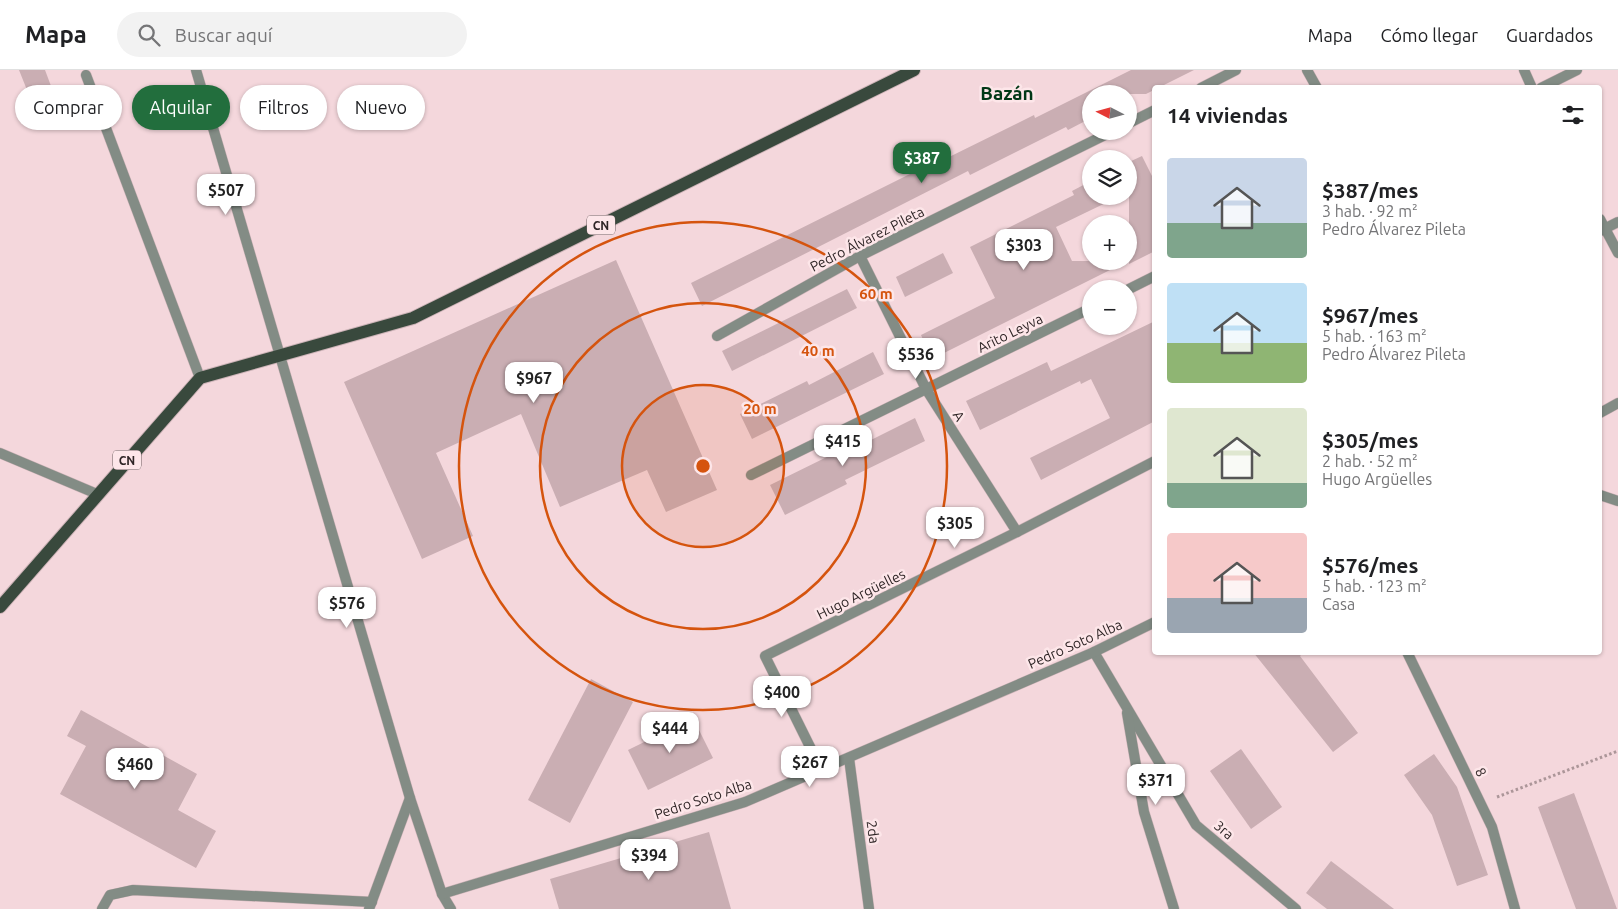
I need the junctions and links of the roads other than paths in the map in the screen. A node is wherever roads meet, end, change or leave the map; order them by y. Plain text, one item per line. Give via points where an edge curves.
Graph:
1 (196, 70) edge
2 (914, 70) edge
3 (1236, 70) edge
4 (1307, 70) edge
5 (1524, 70) edge
6 (1577, 70) edge
7 (86, 75) dead end
8 (1207, 85) edge
9 (1314, 85) edge
10 (1531, 85) edge
11 (1547, 85) edge
12 (1152, 112) edge
13 (1138, 118) edge
14 (1095, 140) edge
15 (1618, 222) edge
16 (1603, 230) edge
17 (1618, 254) edge
18 (860, 256) junction
19 (1152, 278) edge
20 (1137, 285) edge
21 (1082, 312) edge
22 (717, 336) dead end
23 (280, 355) junction
24 (200, 378) junction
25 (926, 389) junction
26 (1618, 404) edge
27 (1602, 412) edge
28 (0, 454) edge
29 (1152, 463) edge
30 (751, 475) dead end
31 (97, 494) junction
32 (1602, 495) edge
33 (1618, 501) edge
34 (1017, 532) junction
35 (0, 607) edge
36 (1152, 623) edge
37 (1094, 652) junction
38 (1408, 655) edge
39 (1126, 706) junction
40 (849, 758) junction
41 (821, 770) junction
42 (410, 798) junction
43 (442, 894) junction
44 (370, 906) edge
45 (102, 909) edge
46 (451, 909) edge
47 (869, 909) edge
48 (1174, 909) edge
49 (1296, 909) edge
50 (1515, 909) edge

1 - 23 street
2 - 23 main road, CN via 413,318
3 - 8 street
4 - 9 street
5 - 10 street
6 - 11 street
7 - 24 street
12 - 13 street
14 - 18 street, Pedro Álvarez Pileta
15 - 16 street
16 - 17 street
18 - 22 street, Pedro Álvarez Pileta
18 - 25 street, A
19 - 20 street
21 - 25 street, Arito Leyva
23 - 24 main road, CN
23 - 42 street
24 - 31 main road, CN
25 - 30 street, Arito Leyva
25 - 34 street, A
26 - 27 street
28 - 31 street
29 - 34 street, Hugo Argüelles
31 - 35 main road, CN
32 - 33 street
34 - 41 street, Hugo Argüelles via 765,656
36 - 37 street, Pedro Soto Alba
37 - 39 street, 3ra
37 - 40 street, Pedro Soto Alba
38 - 50 street, 8 via 1492,827
39 - 48 street via 1144,812
39 - 49 street, 3ra via 1196,825
40 - 41 street, Pedro Soto Alba
40 - 47 street, 2da
41 - 43 street, Pedro Soto Alba via 746,802
42 - 43 street
42 - 44 street
43 - 46 street
44 - 45 street via 133,890 110,894

